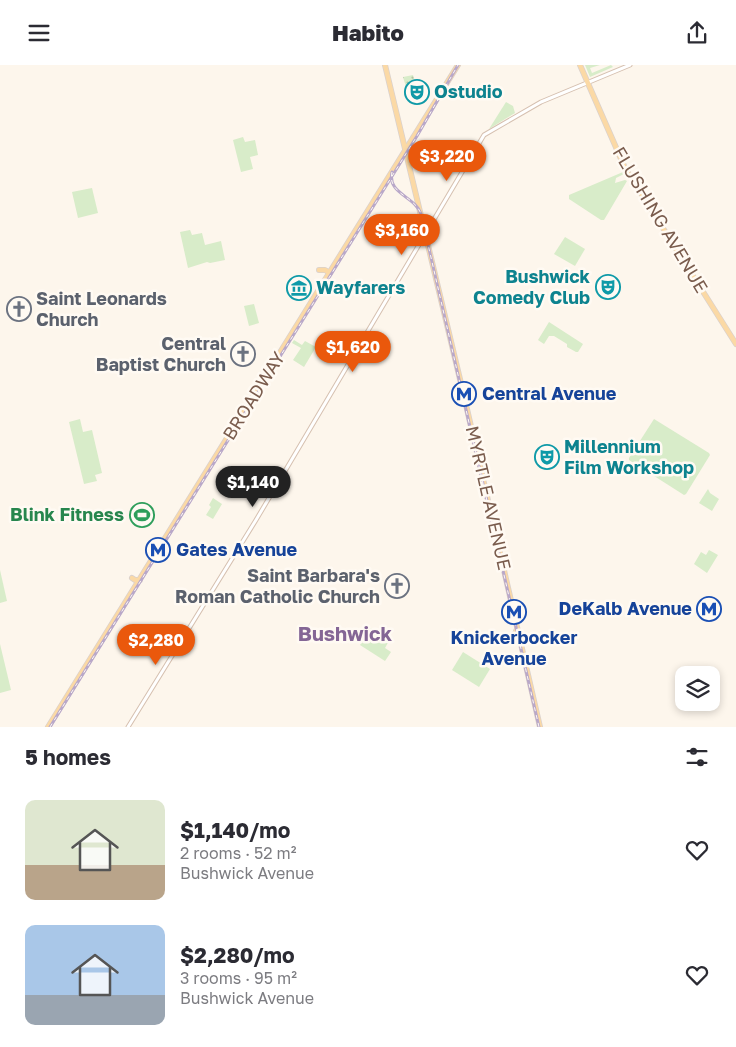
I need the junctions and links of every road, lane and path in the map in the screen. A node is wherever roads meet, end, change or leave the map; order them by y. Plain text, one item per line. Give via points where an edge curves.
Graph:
1 (385, 65) edge
2 (458, 65) edge
3 (580, 65) edge
4 (630, 65) edge
5 (588, 83) junction
6 (406, 148) junction
7 (426, 234) junction
8 (319, 270) dead end
9 (330, 273) junction
10 (736, 344) edge
11 (132, 578) dead end
12 (140, 580) junction
13 (130, 583) dead end
14 (135, 588) junction
15 (517, 629) junction
16 (512, 640) dead end
17 (48, 727) edge
18 (128, 727) edge
19 (540, 727) edge

1 - 6 main road, MYRTLE AVENUE
2 - 6 main road, BROADWAY
3 - 5 main road, FLUSHING AVENUE
4 - 5 main road
5 - 7 main road via 539,103 484,135
5 - 10 main road, FLUSHING AVENUE via 625,168
6 - 7 main road, MYRTLE AVENUE
6 - 9 main road, BROADWAY
7 - 15 main road, MYRTLE AVENUE
7 - 18 main road via 256,521
8 - 9 main road
9 - 12 main road, BROADWAY
11 - 12 main road
12 - 14 main road, BROADWAY
13 - 14 main road
14 - 17 main road, BROADWAY
15 - 16 main road
15 - 19 main road, MYRTLE AVENUE

